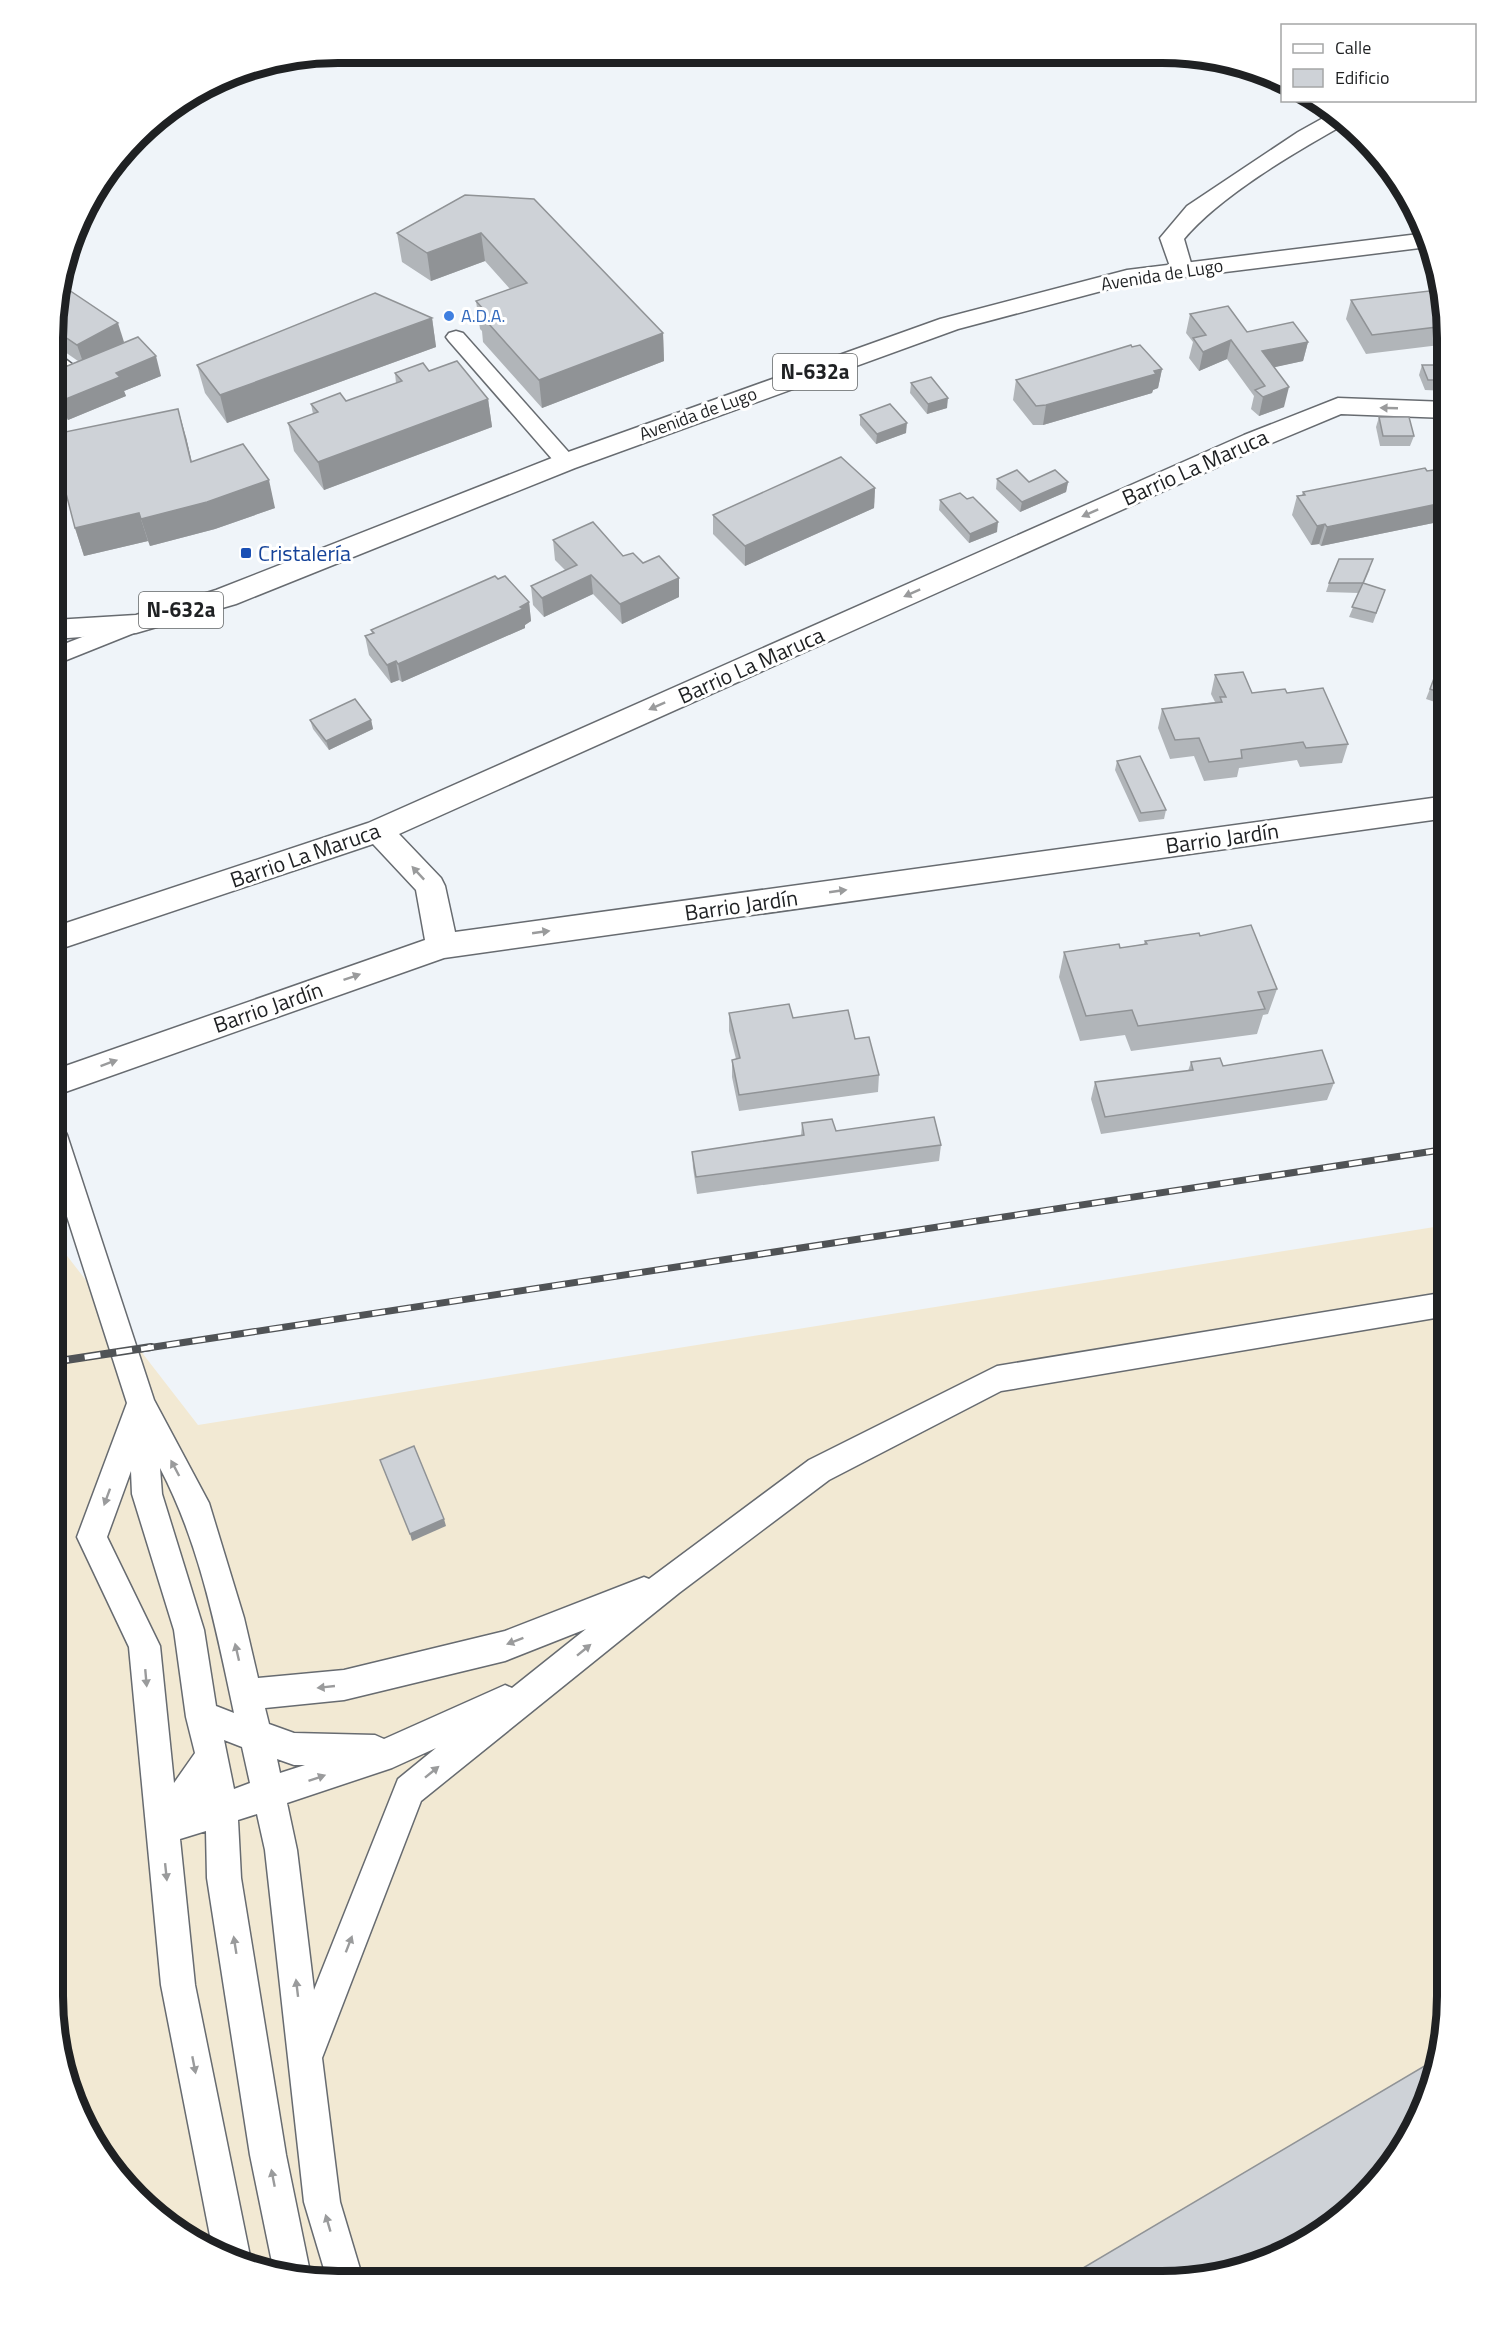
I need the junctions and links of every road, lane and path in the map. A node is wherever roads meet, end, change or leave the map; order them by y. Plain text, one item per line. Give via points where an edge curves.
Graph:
1 (1332, 122) edge
2 (1419, 241) edge
3 (1181, 270) junction
4 (456, 337) dead end
5 (122, 358) edge
6 (63, 369) edge
7 (1437, 410) edge
8 (566, 462) junction
9 (136, 624) junction
10 (63, 629) edge
11 (63, 653) edge
12 (1437, 806) edge
13 (378, 831) junction
14 (63, 936) edge
15 (442, 946) junction
16 (63, 1080) edge
17 (63, 1163) edge
18 (1437, 1306) edge
19 (141, 1403) junction
20 (668, 1583) junction
21 (543, 1683) junction
22 (248, 1694) junction
23 (202, 1717) junction
24 (257, 1737) junction
25 (392, 1752) junction
26 (212, 1756) junction
27 (269, 1795) junction
28 (221, 1810) junction
29 (162, 1829) junction
30 (305, 2058) junction
31 (231, 2249) edge
32 (291, 2267) edge
33 (343, 2271) edge

1 - 3 street via 1195,211 1172,238
2 - 3 street, Avenida de Lugo / N-632a
3 - 8 street, Avenida de Lugo / N-632a via 1127,277 949,324
4 - 8 lane
5 - 6 street via 75,379
7 -> 13 street, Barrio La Maruca via 1338,406
8 - 9 street, Avenida de Lugo / N-632a via 226,597
9 - 10 street, Avenida de Lugo / N-632a
9 - 11 lane
15 -> 12 street, Barrio Jardín
13 - 14 street, Barrio La Maruca
15 -> 13 street via 430,886
16 -> 15 street, Barrio Jardín
17 - 19 lane
18 - 20 lane via 997,1379 819,1470
22 -> 19 lane via 194,1503
19 - 23 lane via 147,1494 189,1630
19 -> 29 lane via 92,1537 144,1646
21 -> 20 lane
20 -> 22 lane via 505,1646 344,1685
21 - 25 lane
30 -> 21 lane via 409,1790
22 - 24 lane
23 - 24 lane
23 - 26 lane
24 - 25 lane via 294,1749
24 - 27 lane
27 -> 25 lane
26 - 28 lane
26 - 29 lane
27 - 28 lane
30 -> 27 lane via 281,1850
28 - 29 lane
32 -> 28 lane via 268,2155 224,1878
29 -> 31 lane via 178,1985
33 -> 30 lane via 322,2202

